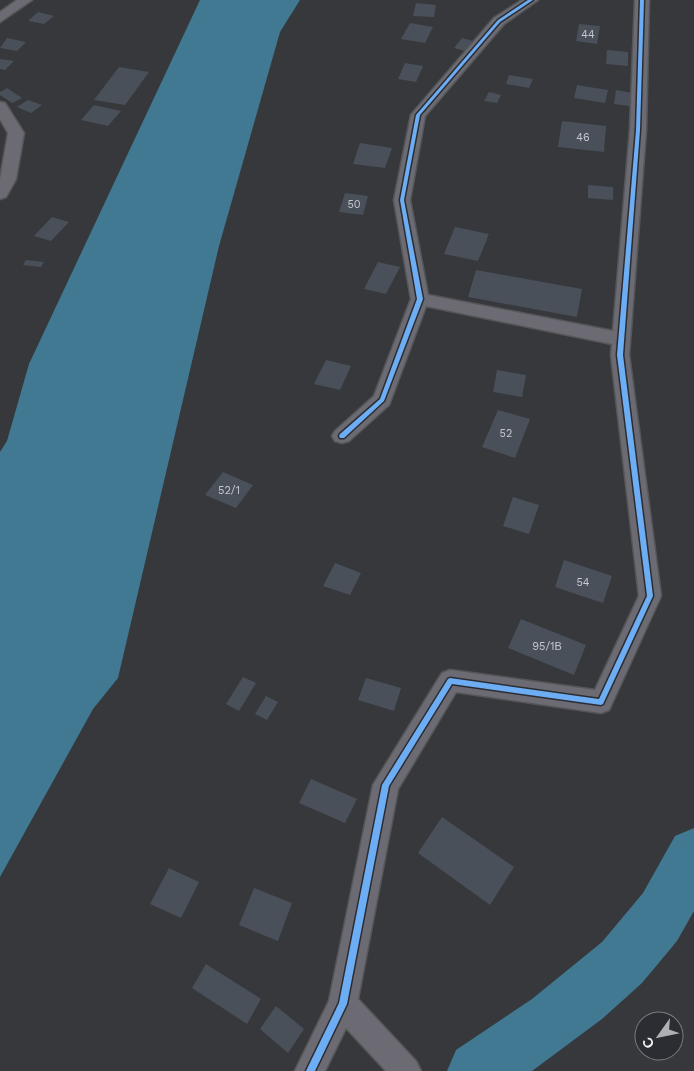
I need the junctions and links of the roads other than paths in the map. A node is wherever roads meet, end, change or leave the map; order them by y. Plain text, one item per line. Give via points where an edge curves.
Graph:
1 (25, 0) edge
2 (532, 0) edge
3 (642, 0) edge
4 (0, 18) edge
5 (0, 106) edge
6 (0, 194) edge
7 (420, 299) junction
8 (621, 339) junction
9 (342, 436) dead end
10 (343, 1004) junction
11 (310, 1071) edge
12 (406, 1071) edge

1 - 4 street
2 - 7 street via 499,21 418,115 402,200
3 - 8 street via 638,130
5 - 6 street via 16,133 8,179
7 - 8 street
7 - 9 street via 382,400
8 - 10 street via 620,355 650,596 601,702 450,681 386,785
10 - 11 street
10 - 12 street

